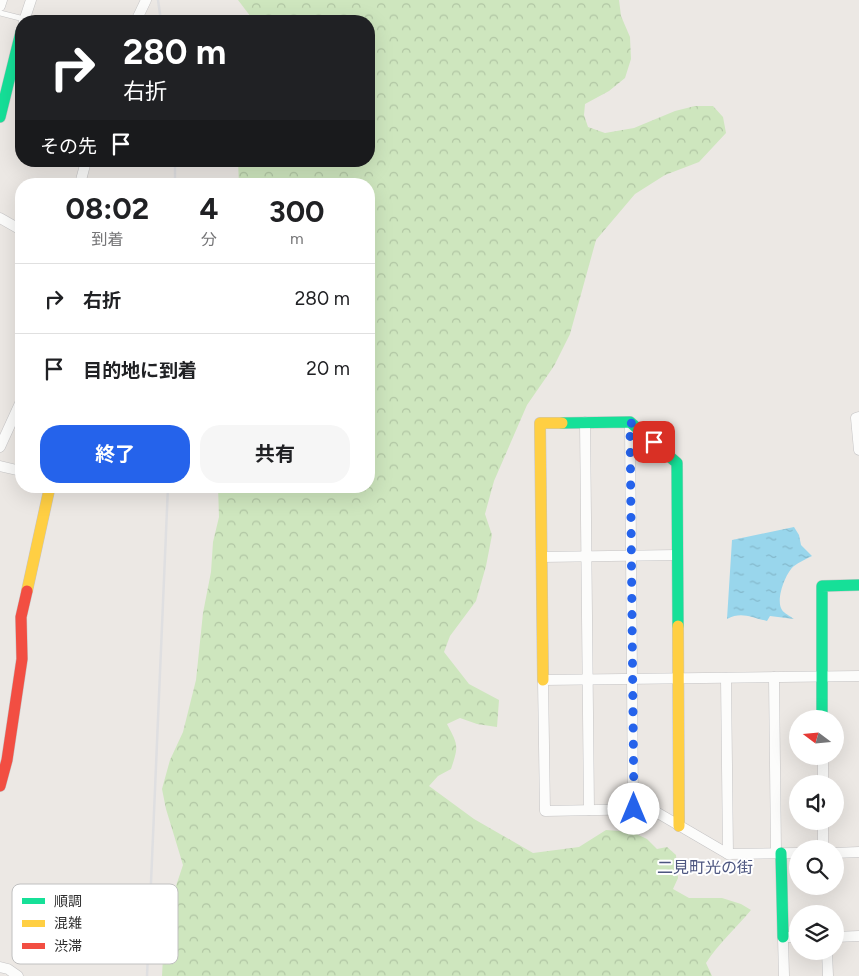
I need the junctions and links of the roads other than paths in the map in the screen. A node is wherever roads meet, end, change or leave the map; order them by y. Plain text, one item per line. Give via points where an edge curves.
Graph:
1 (2, 0) edge
2 (31, 0) edge
3 (146, 0) edge
4 (0, 6) edge
5 (0, 13) edge
6 (26, 15) edge
7 (139, 15) edge
8 (15, 17) edge
9 (15, 56) edge
10 (1, 112) edge
11 (0, 218) edge
12 (15, 227) edge
13 (15, 414) edge
14 (859, 417) edge
15 (585, 422) junction
16 (630, 422) junction
17 (0, 447) edge
18 (859, 450) edge
19 (0, 466) edge
20 (15, 470) edge
21 (48, 493) edge
22 (677, 555) junction
23 (586, 556) junction
24 (632, 556) junction
25 (542, 557) junction
26 (859, 585) edge
27 (859, 676) edge
28 (774, 677) junction
29 (822, 677) junction
30 (678, 678) junction
31 (726, 678) junction
32 (588, 679) junction
33 (633, 679) junction
34 (543, 680) junction
35 (822, 710) edge
36 (0, 786) edge
37 (634, 809) junction
38 (589, 810) junction
39 (679, 826) junction
40 (859, 852) edge
41 (778, 853) junction
42 (789, 853) edge
43 (844, 853) edge
44 (728, 854) junction
45 (859, 936) edge
46 (783, 937) junction
47 (789, 937) edge
48 (844, 937) edge
49 (827, 960) edge
50 (0, 967) edge
51 (18, 976) edge
52 (784, 976) edge
53 (828, 976) edge

1 - 4 street
2 - 6 street
3 - 7 street
5 - 8 lane
9 - 10 street
11 - 12 street
13 - 17 street
14 - 18 street via 856,418
15 - 16 street
15 - 23 street
15 - 25 street via 540,423
16 - 22 street via 677,463
16 - 24 street
19 - 20 street
21 - 36 street via 21,617 22,659
22 - 24 street
22 - 30 street
23 - 24 street
23 - 25 street
23 - 32 street
24 - 33 street
25 - 34 street
26 - 29 street via 822,586
27 - 29 street
28 - 29 street
28 - 31 street
28 - 41 street
29 - 35 street
30 - 31 street
30 - 33 street
30 - 39 street
31 - 44 street
32 - 33 street
32 - 34 street
32 - 38 street
33 - 37 street
34 - 38 street via 545,810
37 - 38 street
37 - 39 street via 651,809
39 - 44 street
40 - 43 street
41 - 42 street
41 - 44 street
41 - 46 street
45 - 48 street
46 - 47 street
46 - 52 street
49 - 53 street
50 - 51 street

